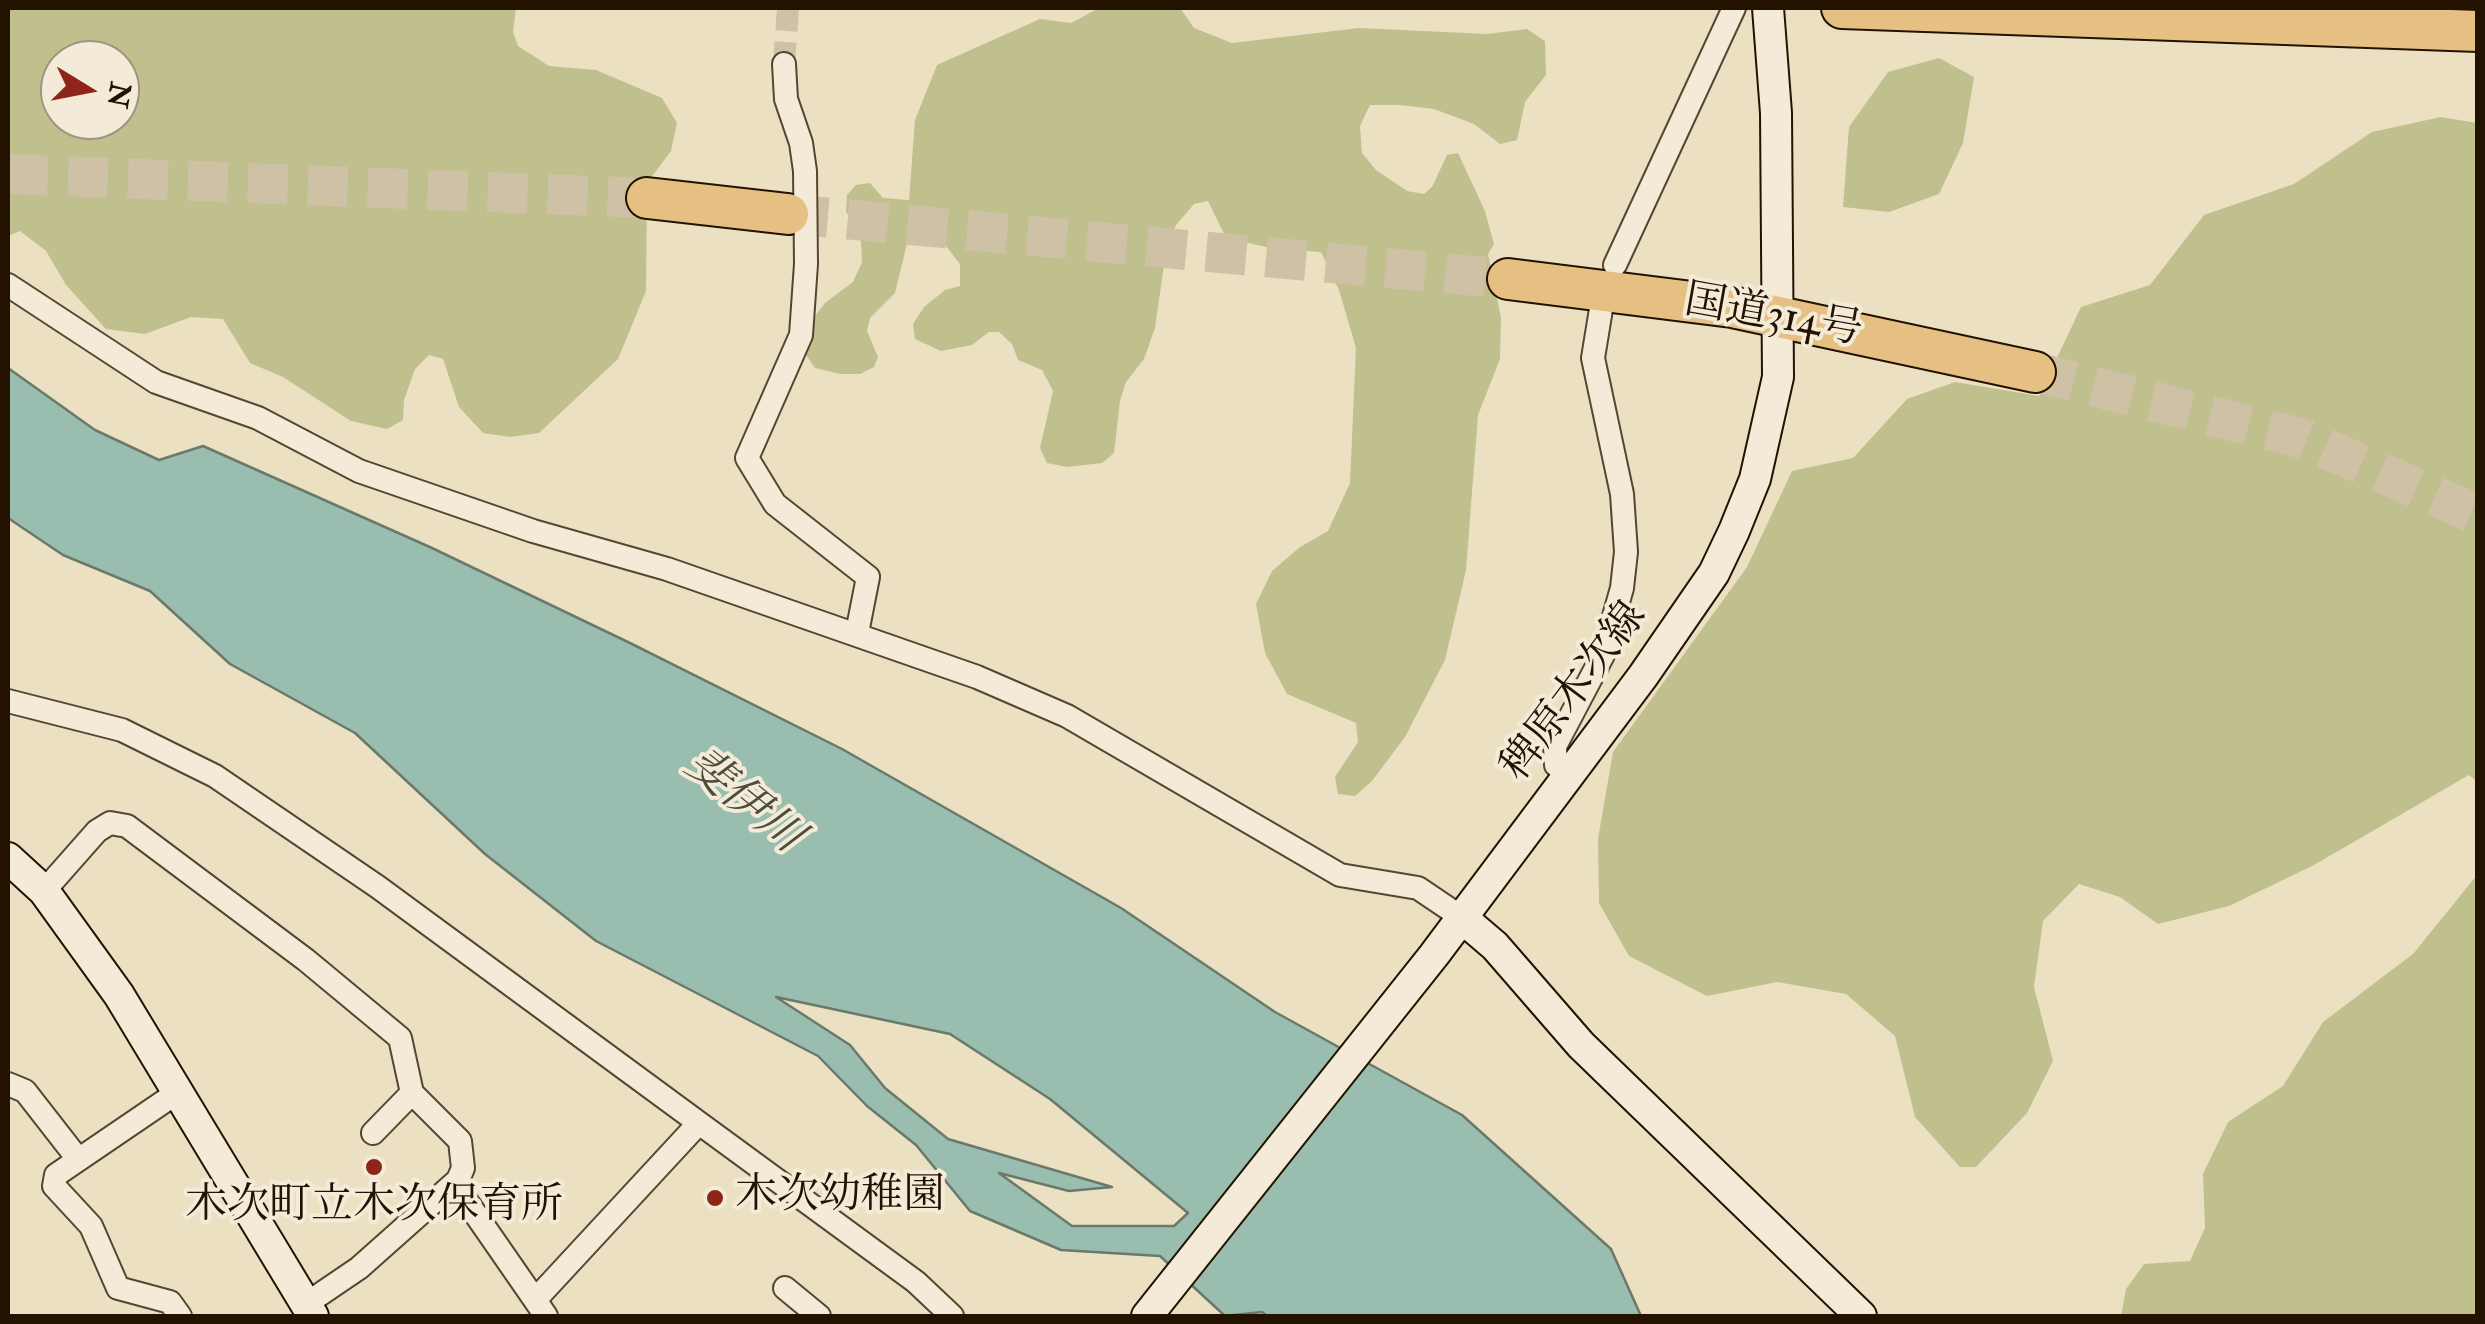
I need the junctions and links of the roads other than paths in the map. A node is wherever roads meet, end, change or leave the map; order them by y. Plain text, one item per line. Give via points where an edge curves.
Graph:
1 (1734, 8) edge
2 (1768, 8) edge
3 (1858, 8) edge
4 (2190, 15) edge
5 (2478, 30) edge
6 (2478, 56) edge
7 (784, 64) tunnel mouth
8 (647, 198) tunnel mouth
9 (788, 214) tunnel mouth
10 (1615, 266) dead end
11 (1508, 278) tunnel mouth
12 (8, 285) edge
13 (1602, 303) dead end
14 (1778, 316) junction
15 (2035, 372) tunnel mouth
16 (857, 633) junction
17 (8, 701) edge
18 (1568, 776) junction
19 (8, 858) edge
20 (44, 891) junction
21 (1461, 916) junction
22 (8, 1084) edge
23 (178, 1092) junction
24 (412, 1093) junction
25 (699, 1122) junction
26 (373, 1132) dead end
27 (78, 1160) junction
28 (458, 1180) junction
29 (785, 1288) dead end
30 (541, 1308) edge
31 (310, 1310) edge
32 (180, 1316) edge
33 (819, 1316) edge
34 (952, 1316) edge
35 (1147, 1316) edge
36 (1861, 1316) edge

1 - 10 street
2 - 14 main road, 稗原木次線
3 - 4 highway
4 - 5 highway
4 - 6 highway
7 - 16 street via 805,171 801,334 747,458 775,504 868,577
8 - 9 highway
11 - 14 highway, 国道314号
12 - 16 street via 156,382 258,418 359,471
13 - 18 street via 1593,358 1622,494 1626,552 1604,655 1555,746 1556,766
14 - 15 highway, 国道314号
14 - 18 main road, 稗原木次線 via 1778,377 1767,439 1734,531 1686,617
16 - 21 street via 1067,716 1340,875 1418,888
17 - 25 street via 122,730 215,776 378,886
18 - 21 main road, 稗原木次線
19 - 20 main road
20 - 23 main road
20 - 24 street via 98,831 110,823 128,826 390,1026 403,1044
21 - 35 main road, 稗原木次線
21 - 36 main road via 1581,1045
22 - 27 street via 25,1091
23 - 27 street
23 - 31 main road
24 - 26 street
24 - 28 street via 463,1146
25 - 30 street
25 - 34 street via 916,1282
27 - 32 street via 56,1174 54,1186 91,1226 113,1280 125,1292 170,1302
28 - 30 street
28 - 31 street
29 - 33 street

